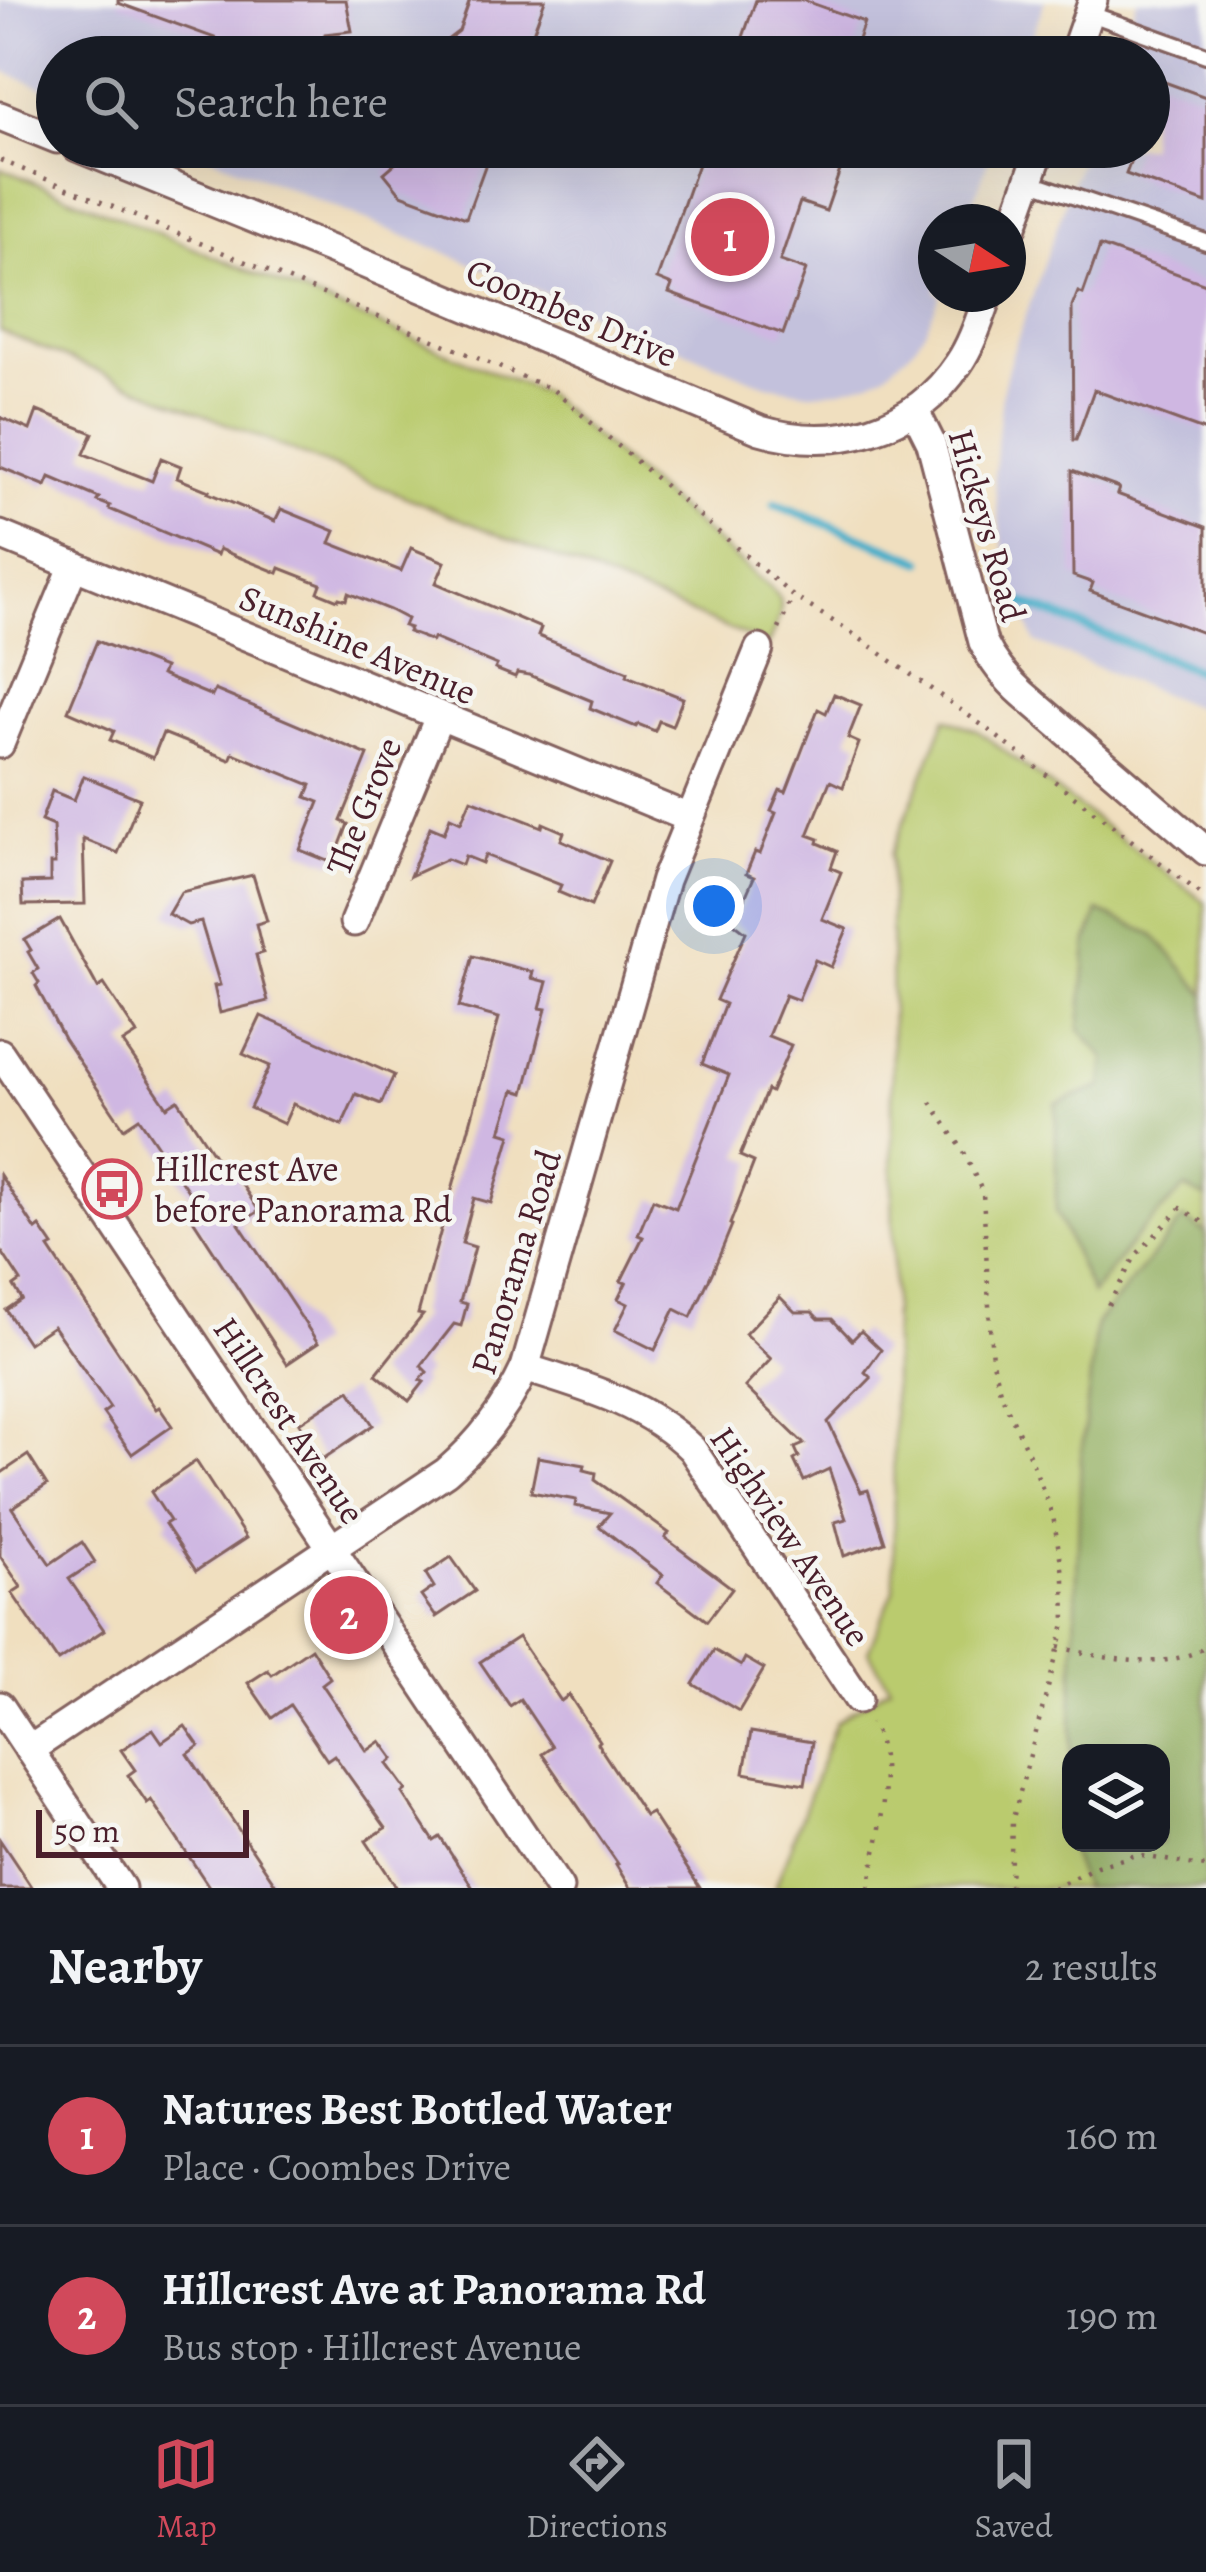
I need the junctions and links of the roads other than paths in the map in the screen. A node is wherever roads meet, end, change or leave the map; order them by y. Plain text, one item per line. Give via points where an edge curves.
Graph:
1 (1091, 7) edge
2 (1081, 36) edge
3 (1160, 36) edge
4 (1170, 40) edge
5 (1206, 55) edge
6 (0, 116) edge
7 (36, 131) edge
8 (129, 168) edge
9 (1034, 168) edge
10 (1029, 181) junction
11 (1021, 204) edge
12 (1206, 242) edge
13 (982, 312) edge
14 (915, 411) junction
15 (0, 535) edge
16 (74, 565) junction
17 (759, 649) road end
18 (439, 717) junction
19 (0, 744) edge
20 (689, 818) junction
21 (1206, 851) edge
22 (354, 922) dead end
23 (0, 1053) edge
24 (525, 1368) junction
25 (333, 1548) junction
26 (858, 1699) road end
27 (0, 1706) edge
28 (29, 1750) junction
29 (122, 1888) edge
30 (559, 1888) edge

1 - 2 street
1 - 3 lane
4 - 5 lane
6 - 7 street
8 - 14 street, Coombes Drive via 760,430 835,437
9 - 10 street
10 - 11 street
10 - 12 lane
13 - 14 street, Coombes Drive via 960,361
14 - 21 street, Hickeys Road via 931,443 989,656 1022,694
15 - 16 street, Sunshine Avenue
16 - 18 street, Sunshine Avenue
16 - 19 street
17 - 20 street, Panorama Road
18 - 20 street, Sunshine Avenue
18 - 22 street, The Grove
20 - 24 street, Panorama Road
23 - 25 street, Hillcrest Avenue
24 - 25 street, Panorama Road via 467,1454
24 - 26 street, Highview Avenue via 642,1410 692,1449
25 - 28 street, Panorama Road
25 - 30 street, Hillcrest Avenue
27 - 28 street
28 - 29 street

